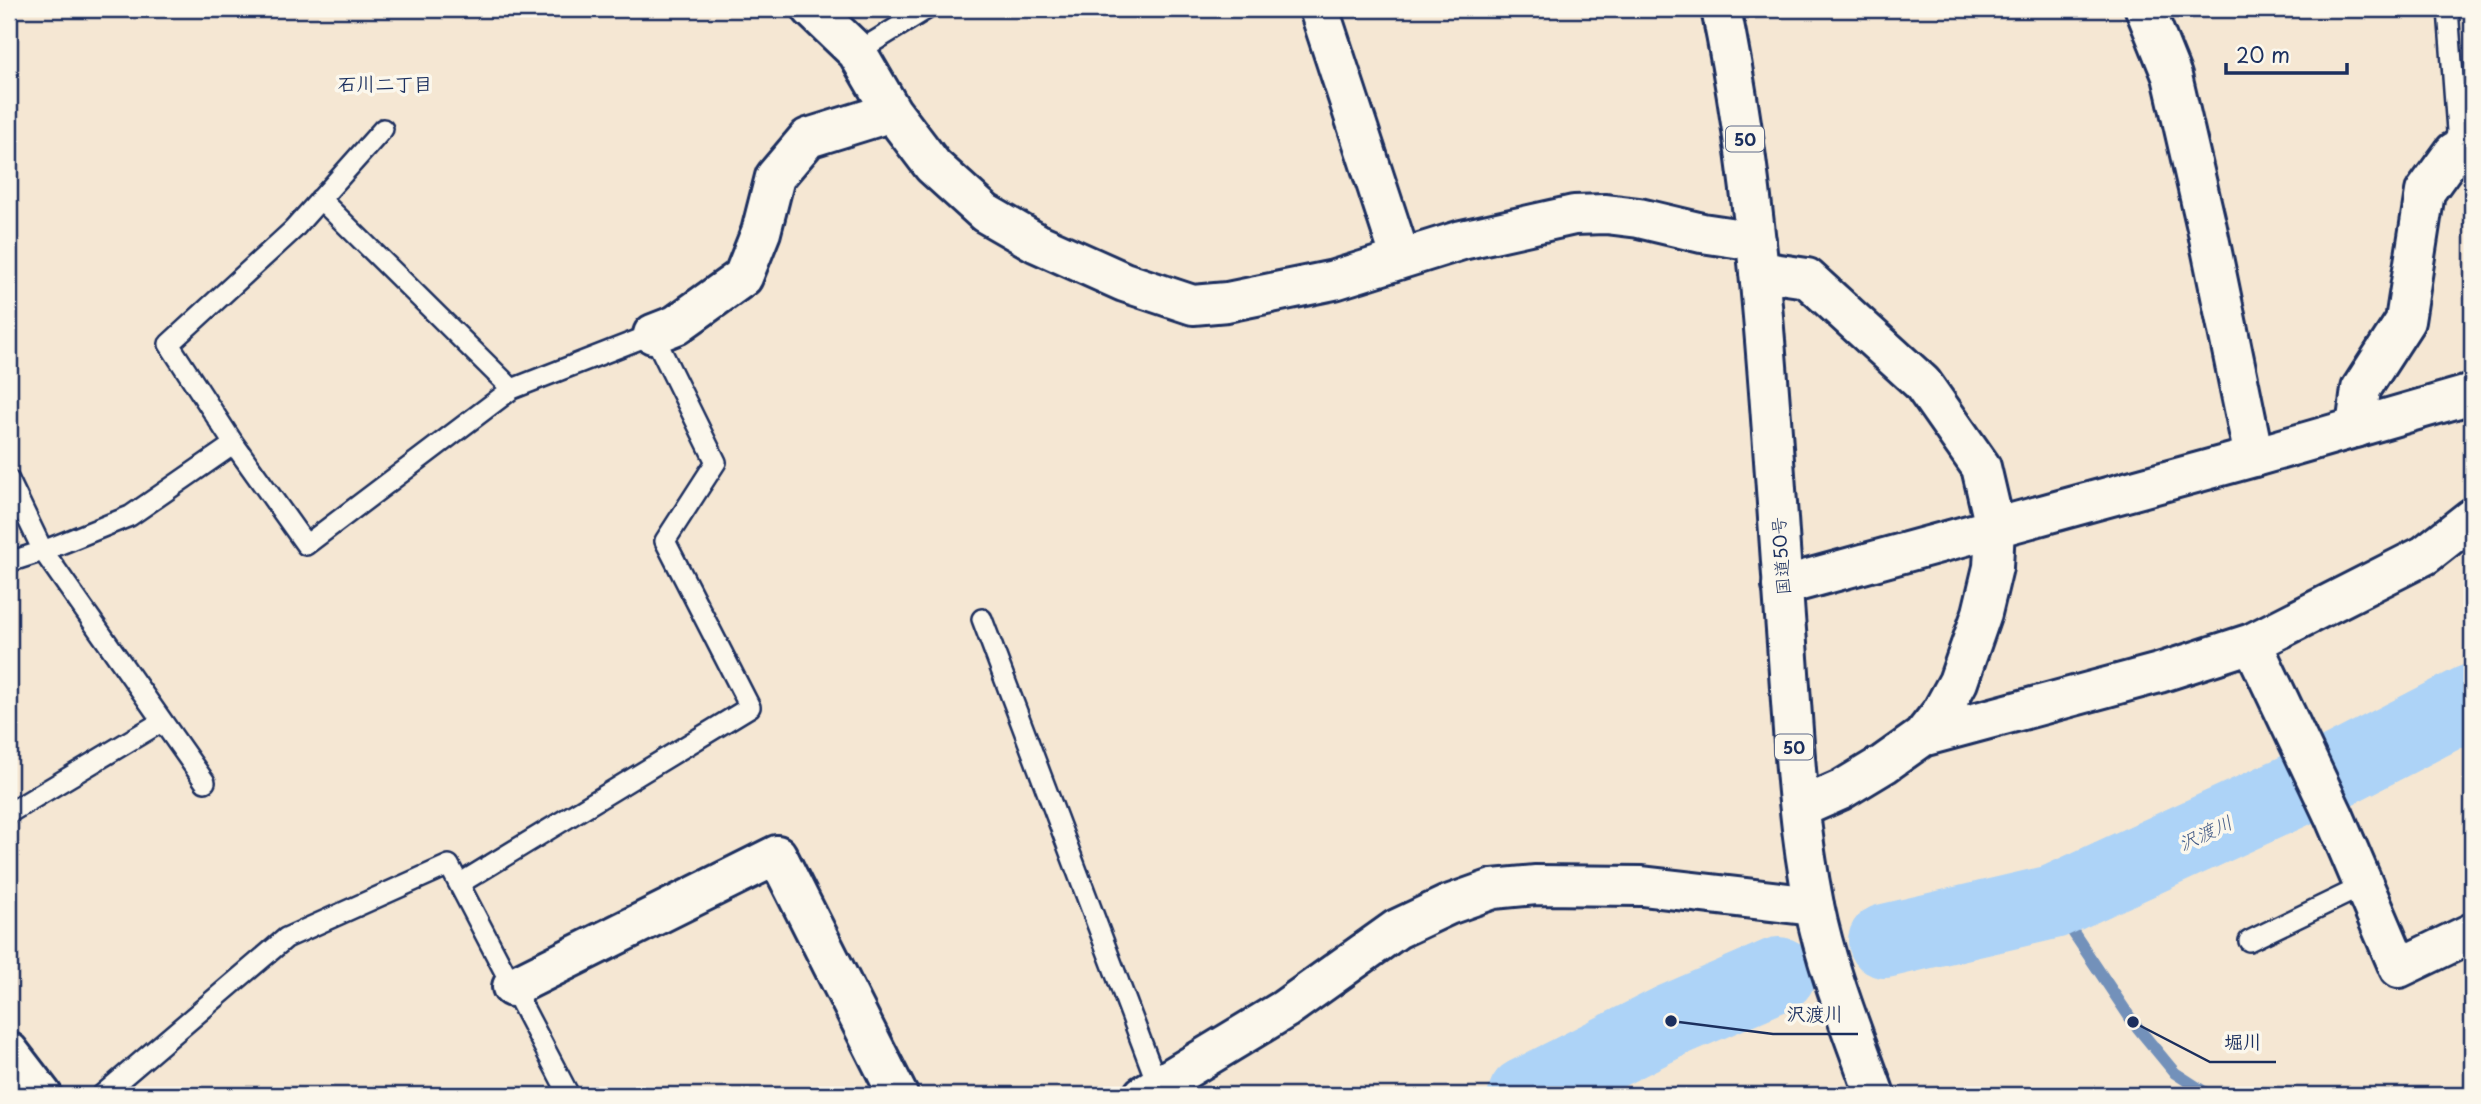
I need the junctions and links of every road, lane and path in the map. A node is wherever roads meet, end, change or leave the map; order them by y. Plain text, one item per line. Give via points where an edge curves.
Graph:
1 (812, 9) edge
2 (928, 9) edge
3 (1319, 9) edge
4 (1721, 9) edge
5 (2146, 9) edge
6 (2448, 9) edge
7 (857, 52) junction
8 (892, 112) junction
9 (383, 130) dead end
10 (2463, 149) edge
11 (320, 199) junction
12 (1758, 256) junction
13 (1401, 259) junction
14 (653, 334) junction
15 (512, 389) junction
16 (2472, 394) edge
17 (2356, 428) junction
18 (234, 444) junction
19 (2254, 457) junction
20 (9, 480) edge
21 (2472, 518) edge
22 (1995, 527) junction
23 (43, 551) junction
24 (9, 562) edge
25 (1782, 586) junction
26 (982, 619) dead end
27 (2252, 643) junction
28 (161, 722) junction
29 (1922, 737) junction
30 (205, 782) dead end
31 (1800, 808) junction
32 (9, 813) edge
33 (459, 884) junction
34 (2363, 886) junction
35 (1814, 906) junction
36 (2472, 933) edge
37 (2249, 941) dead end
38 (512, 987) junction
39 (9, 1052) edge
40 (1150, 1091) edge
41 (42, 1095) edge
42 (102, 1095) edge
43 (569, 1095) edge
44 (898, 1095) edge
45 (1875, 1095) edge

1 - 7 main road
2 - 7 lane
3 - 13 main road
4 - 12 main road, 国道50号 / 50 via 1744,131
5 - 19 main road via 2172,76
6 - 10 lane via 2457,131
7 - 8 main road
8 - 13 main road via 933,166 985,213 1037,243 1124,282 1193,304 1227,302 1334,280
8 - 14 main road via 808,138 775,177 743,277 676,325
9 - 11 lane
10 - 17 main road via 2425,192 2405,321 2361,388
11 - 15 lane
11 - 18 lane via 293,230 169,344
12 - 13 main road via 1702,233 1606,214 1574,215
12 - 22 main road via 1807,278 1922,383 1982,467
12 - 25 main road, 国道50号 / 50
14 - 15 lane
14 - 33 lane via 716,462 665,541 750,707
15 - 18 lane via 306,545
16 - 17 main road
17 - 19 main road
18 - 23 lane via 130,516
19 - 22 main road
20 - 23 lane
21 - 27 main road via 2425,555
22 - 25 main road
22 - 29 main road via 1993,567 1982,613 1958,682
23 - 24 lane
23 - 28 lane
25 - 31 main road, 国道50号 / 50
26 - 40 lane
27 - 29 main road via 2160,673
27 - 34 main road
28 - 30 lane
28 - 32 lane
29 - 31 main road via 1841,790
31 - 35 main road, 国道50号 / 50
33 - 38 lane
33 - 42 lane via 449,865 286,938
34 - 36 main road via 2399,968
34 - 37 lane
35 - 40 main road via 1642,886 1493,889 1397,929 1285,1009
35 - 45 main road, 国道50号 / 50 via 1834,980
38 - 43 lane
38 - 44 main road via 777,855
39 - 41 main road

